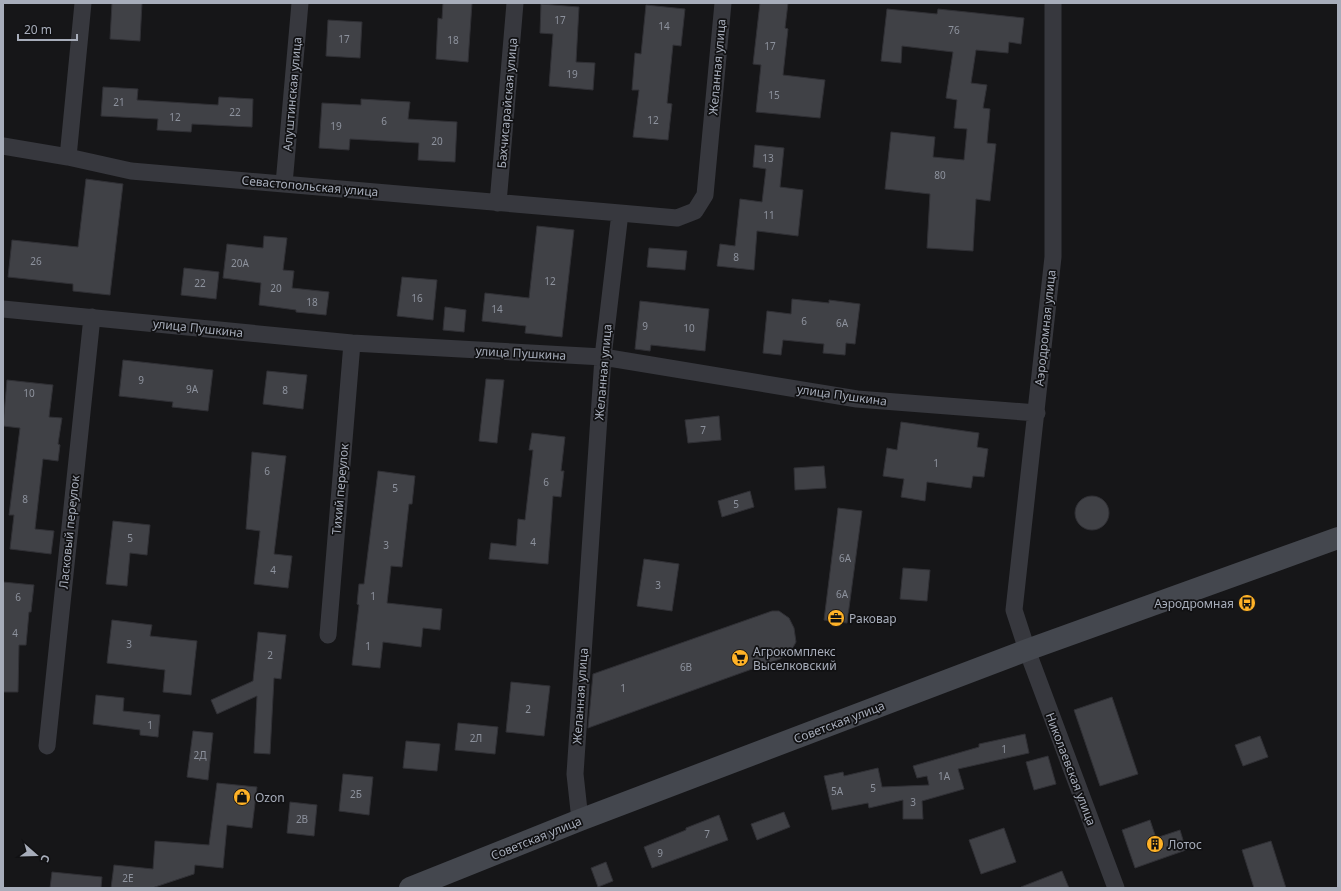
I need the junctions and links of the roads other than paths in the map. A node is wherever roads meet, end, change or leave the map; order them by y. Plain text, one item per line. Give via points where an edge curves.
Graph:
1 (83, 3) edge
2 (300, 3) edge
3 (516, 3) edge
4 (723, 3) edge
5 (1053, 3) edge
6 (3, 146) edge
7 (68, 157) junction
8 (284, 184) junction
9 (498, 203) junction
10 (620, 213) junction
11 (3, 309) edge
12 (92, 317) junction
13 (352, 343) junction
14 (603, 357) junction
15 (1037, 413) junction
16 (1338, 538) edge
17 (328, 635) dead end
18 (1027, 650) junction
19 (47, 746) dead end
20 (580, 820) junction
21 (410, 888) edge
22 (1116, 888) edge

1 - 7 street
2 - 8 street, Алуштинская улица
3 - 9 street, Бахчисарайская улица
4 - 10 street, Желанная улица via 705,195 695,211 677,218
5 - 15 street, Аэродромная улица via 1053,257
6 - 7 street, Севастопольская улица
7 - 8 street, Севастопольская улица via 131,171
8 - 9 street, Севастопольская улица
9 - 10 street, Севастопольская улица
10 - 14 street, Желанная улица
11 - 12 street, улица Пушкина
12 - 13 street, улица Пушкина
12 - 19 street, Ласковый переулок
13 - 14 street, улица Пушкина
13 - 17 street, Тихий переулок
14 - 15 street, улица Пушкина via 857,399
14 - 20 street, Желанная улица via 575,774
15 - 18 street, Аэродромная улица via 1014,610
16 - 18 main road, Советская улица
18 - 20 main road, Советская улица
18 - 22 street, Николаевская улица
20 - 21 main road, Советская улица

